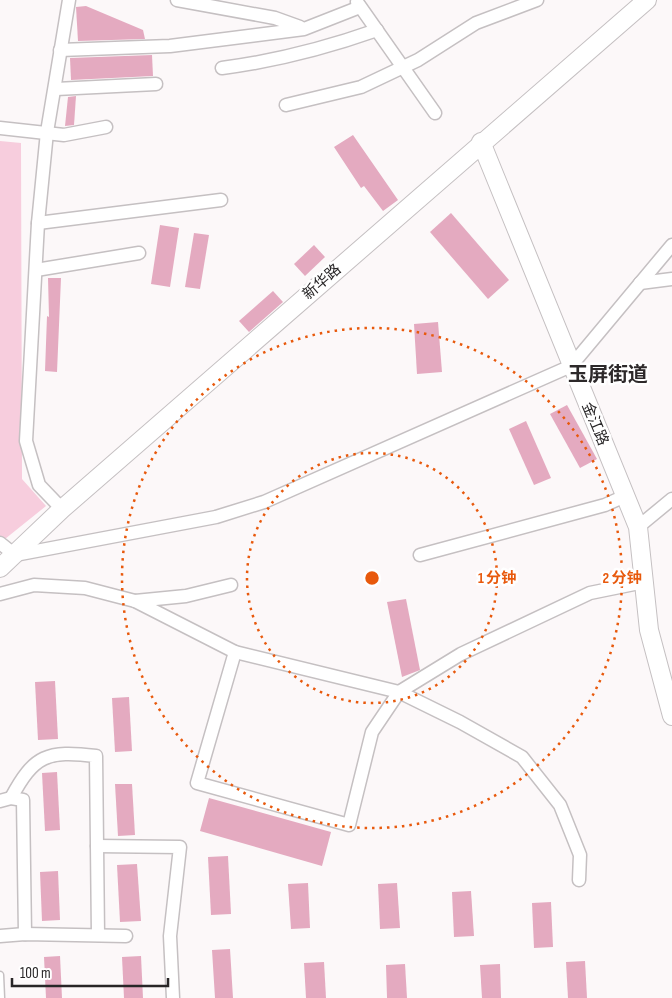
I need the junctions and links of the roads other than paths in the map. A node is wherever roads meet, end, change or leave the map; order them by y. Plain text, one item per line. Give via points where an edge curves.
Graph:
1 (69, 0) edge
2 (177, 0) edge
3 (535, 0) edge
4 (647, 0) edge
5 (358, 4) edge
6 (304, 29) junction
7 (376, 30) junction
8 (60, 50) junction
9 (403, 66) junction
10 (222, 68) dead end
11 (156, 84) dead end
12 (56, 89) junction
13 (286, 105) dead end
14 (435, 113) dead end
15 (106, 127) dead end
16 (0, 128) edge
17 (47, 132) junction
18 (481, 142) junction
19 (221, 200) dead end
20 (38, 223) junction
21 (672, 245) edge
22 (139, 253) dead end
23 (36, 270) junction
24 (672, 279) edge
25 (640, 283) junction
26 (571, 366) junction
27 (625, 496) junction
28 (672, 499) edge
29 (62, 509) junction
30 (638, 527) junction
31 (0, 543) edge
32 (15, 555) junction
33 (420, 555) dead end
34 (0, 568) edge
35 (644, 582) junction
36 (231, 585) dead end
37 (0, 594) edge
38 (136, 601) junction
39 (235, 652) junction
40 (399, 692) junction
41 (672, 716) edge
42 (5, 800) edge
43 (97, 846) junction
44 (579, 880) dead end
45 (25, 934) junction
46 (98, 935) junction
47 (0, 936) edge
48 (126, 936) dead end
49 (0, 975) edge
50 (0, 998) edge
51 (173, 998) edge

1 - 8 street
2 - 6 street via 275,18
3 - 9 street via 476,23
4 - 18 street, 新华路
5 - 6 street
5 - 7 street
6 - 8 street via 170,46
7 - 9 street
7 - 10 street via 330,47
8 - 12 street
9 - 13 street via 361,87
9 - 14 street
11 - 12 street
12 - 17 street
15 - 17 street via 64,135
16 - 17 street
17 - 20 street
18 - 26 street, 金江路
18 - 29 street, 新华路
19 - 20 street
20 - 23 street
21 - 25 street
22 - 23 street
23 - 29 street via 26,441 39,485
24 - 25 street
25 - 26 street
26 - 27 street, 金江路
26 - 32 street via 264,502 216,517
27 - 30 street, 金江路
27 - 33 street via 605,505
28 - 30 street
29 - 32 street, 新华路
30 - 35 street, 金江路
31 - 32 street
32 - 34 street, 新华路
35 - 40 street via 590,592 461,654
35 - 41 street, 金江路 via 649,630
36 - 38 street via 186,596
37 - 38 street via 34,585 85,588
38 - 39 street
39 - 40 street
39 - 40 street via 197,783 349,825 372,732
40 - 44 street via 522,757 560,806 580,854
42 - 43 street via 35,763 54,755 96,756
42 - 45 street via 23,800
43 - 46 street
43 - 51 street via 180,847 170,936
45 - 46 street
45 - 47 street
46 - 48 street
49 - 50 lane

